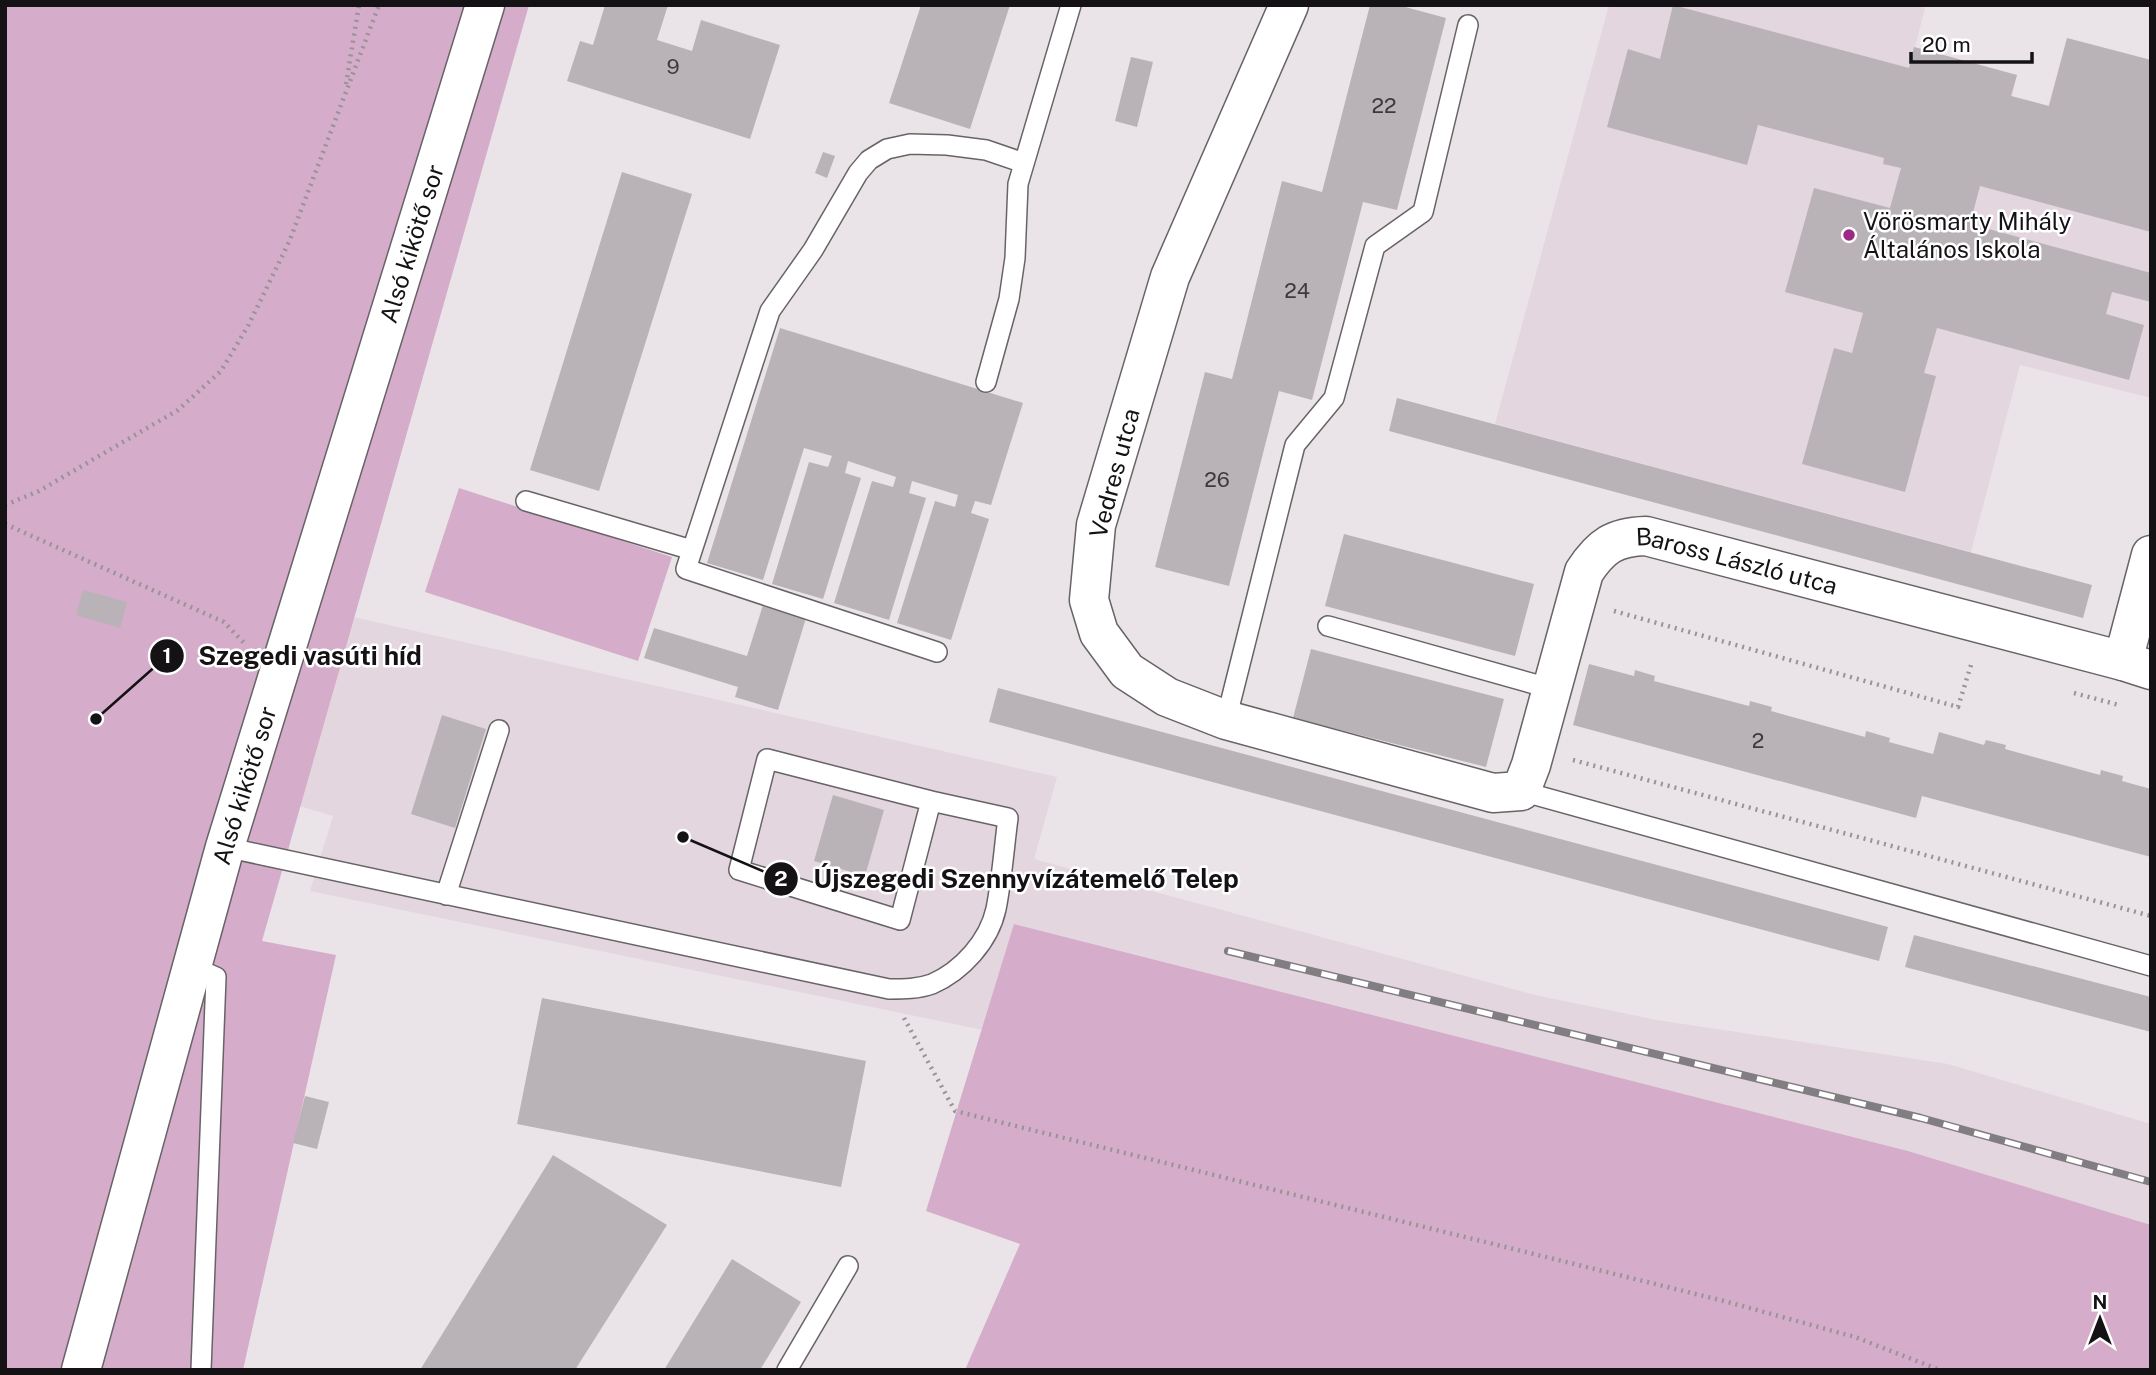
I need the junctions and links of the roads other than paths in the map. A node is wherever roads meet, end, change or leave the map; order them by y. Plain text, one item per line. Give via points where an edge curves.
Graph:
1 (485, 5) edge
2 (1071, 5) edge
3 (1289, 5) edge
4 (1468, 25) dead end
5 (1024, 163) junction
6 (986, 382) dead end
7 (526, 501) dead end
8 (692, 550) junction
9 (2151, 555) edge
10 (1328, 626) dead end
11 (937, 652) dead end
12 (2137, 665) edge
13 (1552, 689) junction
14 (1226, 720) junction
15 (499, 730) dead end
16 (1521, 791) junction
17 (931, 801) junction
18 (225, 847) junction
19 (446, 895) junction
20 (2151, 966) edge
21 (193, 967) junction
22 (848, 1266) dead end
23 (81, 1370) edge
24 (201, 1370) edge
25 (787, 1370) edge

1 - 18 street, Alsó kikötő sor
2 - 5 lane
3 - 14 street, Vedres utca via 1170,277 1096,525 1089,600 1100,633 1127,671 1167,697
4 - 14 lane via 1423,212 1375,246 1334,398 1295,445
5 - 6 lane via 1018,184 1009,299
5 - 8 lane via 986,150 910,144 887,149 869,160 770,311
7 - 8 lane
8 - 11 lane via 686,569
9 - 12 street
10 - 13 lane
12 - 13 street, Baross László utca via 1646,536 1610,543 1584,572
13 - 16 street, Baross László utca
14 - 16 street, Vedres utca via 1493,793
15 - 19 lane
16 - 20 lane
17 - 17 lane via 767,759 739,870 900,920
17 - 19 lane via 1008,818 996,911 985,937 966,961 932,984 912,989 889,989
18 - 19 lane
18 - 21 street, Alsó kikötő sor
21 - 23 street, Alsó kikötő sor
21 - 24 lane via 216,977
22 - 25 lane

